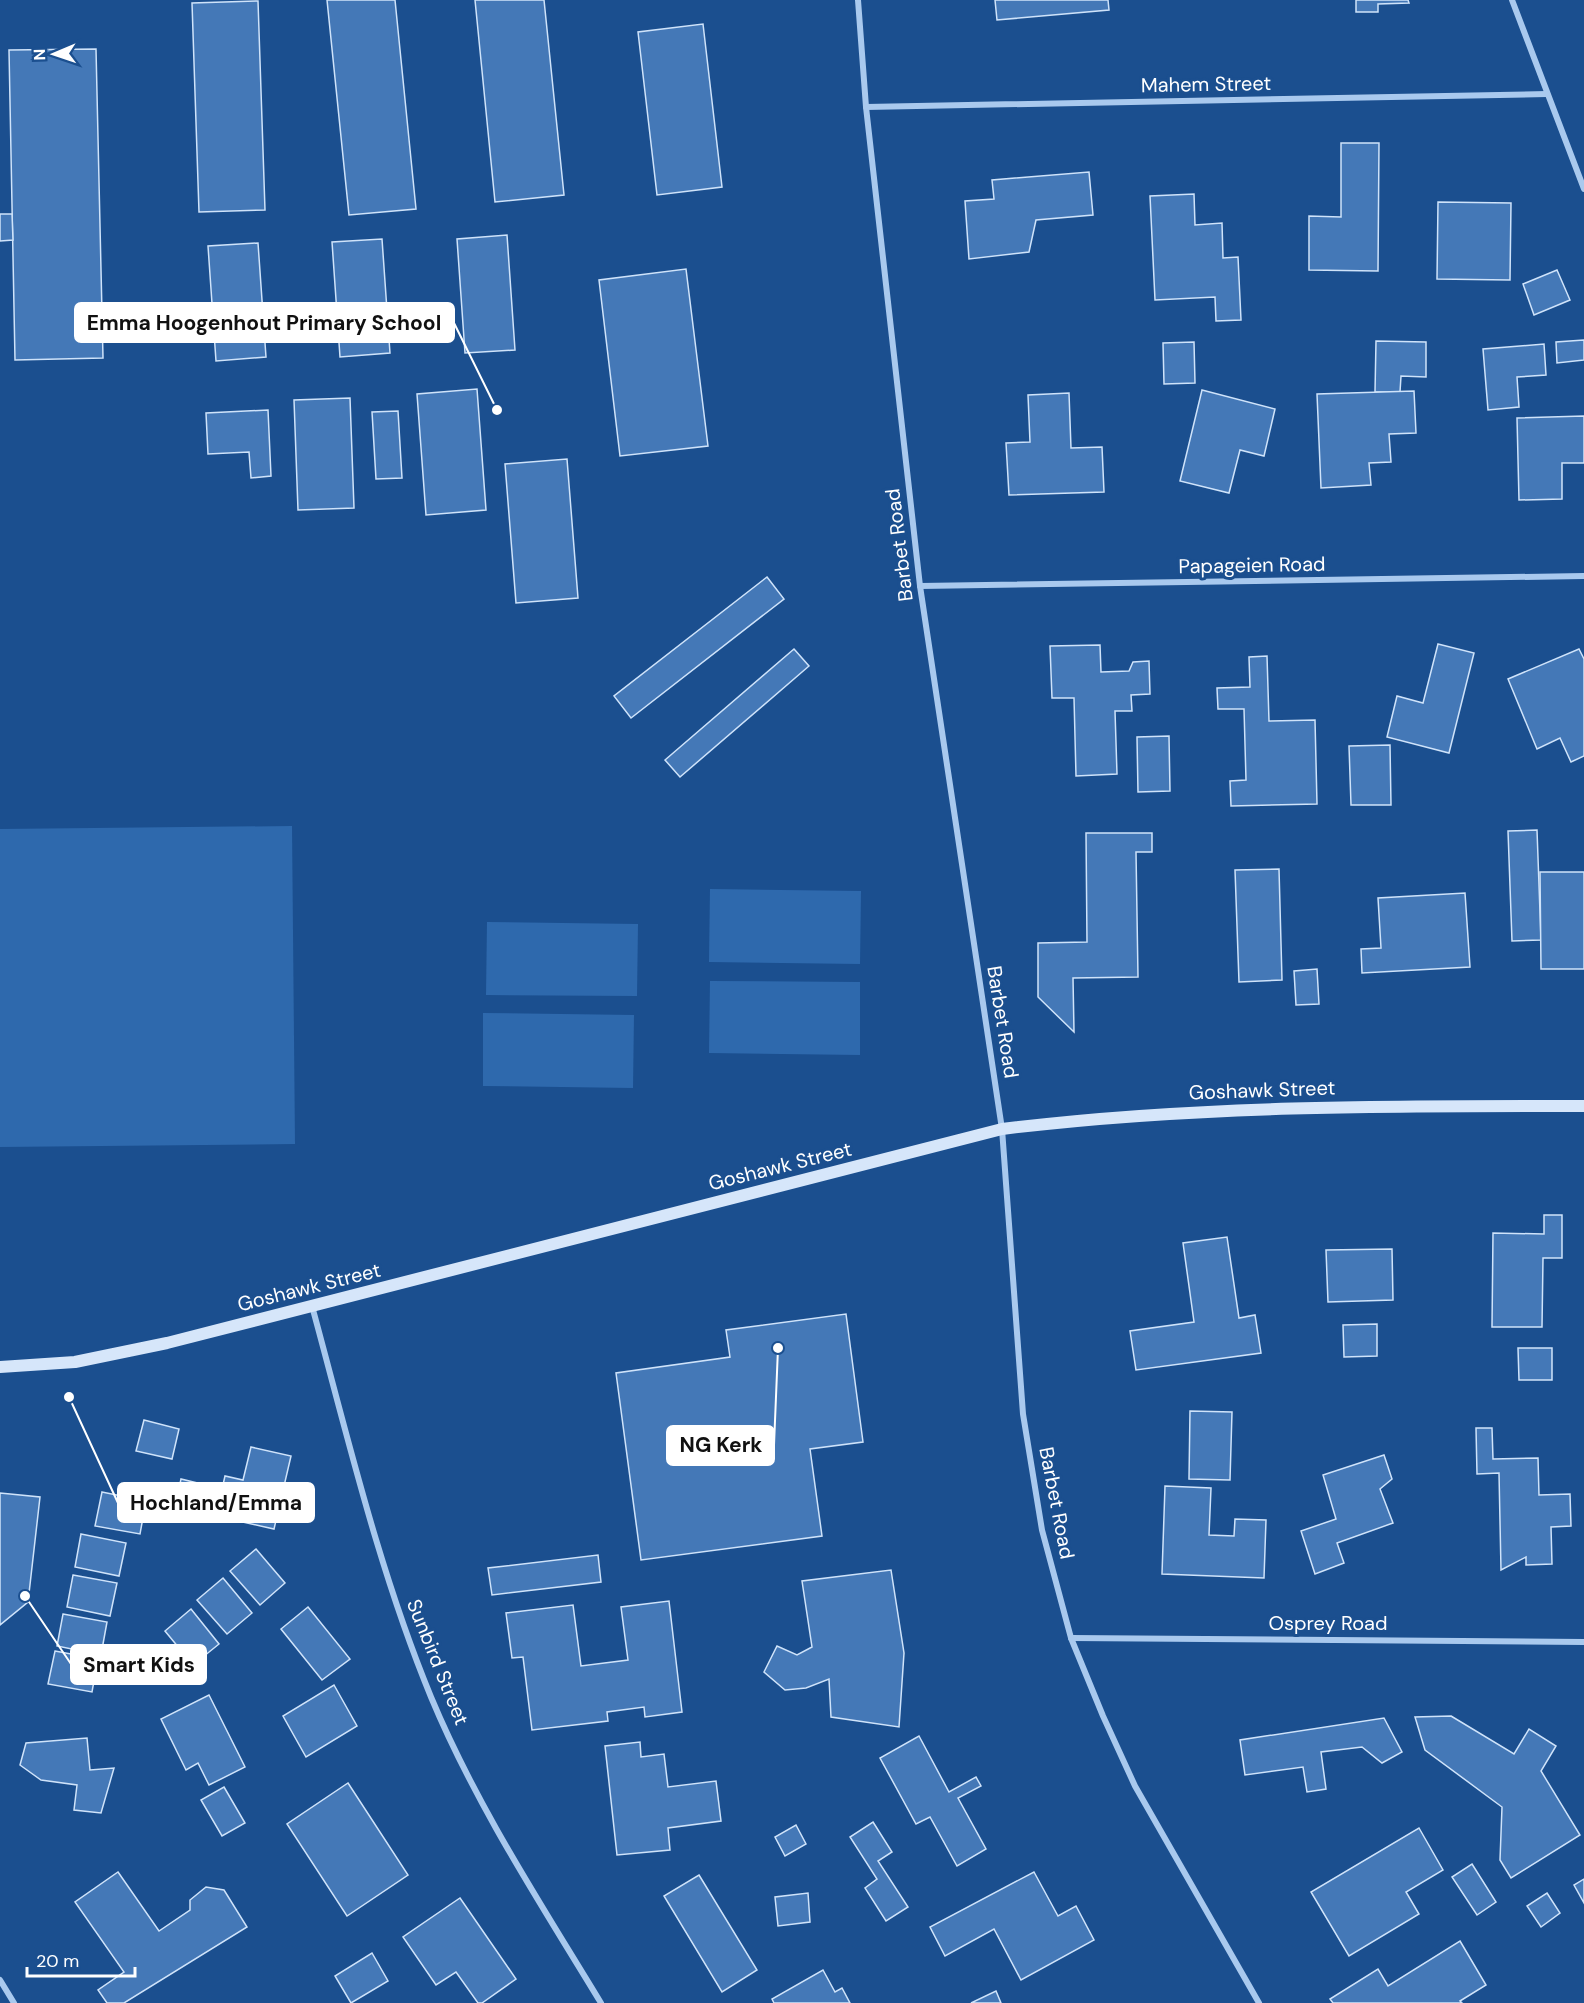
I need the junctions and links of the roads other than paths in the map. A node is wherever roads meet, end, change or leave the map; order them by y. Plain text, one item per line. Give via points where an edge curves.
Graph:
1 (858, 0) edge
2 (1512, 0) edge
3 (1547, 94) junction
4 (866, 107) junction
5 (1584, 189) edge
6 (1584, 576) edge
7 (920, 586) junction
8 (1584, 1106) edge
9 (1002, 1129) junction
10 (312, 1306) junction
11 (0, 1367) edge
12 (1071, 1638) junction
13 (1584, 1642) edge
14 (0, 1980) edge
15 (14, 2003) edge
16 (601, 2003) edge
17 (1259, 2003) edge

1 - 4 street, Barbet Road
2 - 3 street
3 - 4 street, Mahem Street
3 - 5 street
4 - 7 street, Barbet Road
6 - 7 street, Papageien Road
7 - 9 street, Barbet Road
8 - 9 street, Goshawk Street via 1352,1106 1103,1117
9 - 10 street, Goshawk Street
9 - 12 street, Barbet Road via 1023,1414 1042,1530
10 - 11 street, Goshawk Street via 75,1362
10 - 16 street, Sunbird Street via 383,1570 432,1699 495,1826
12 - 13 street, Osprey Road
12 - 17 street, Barbet Road via 1135,1786
14 - 15 street

